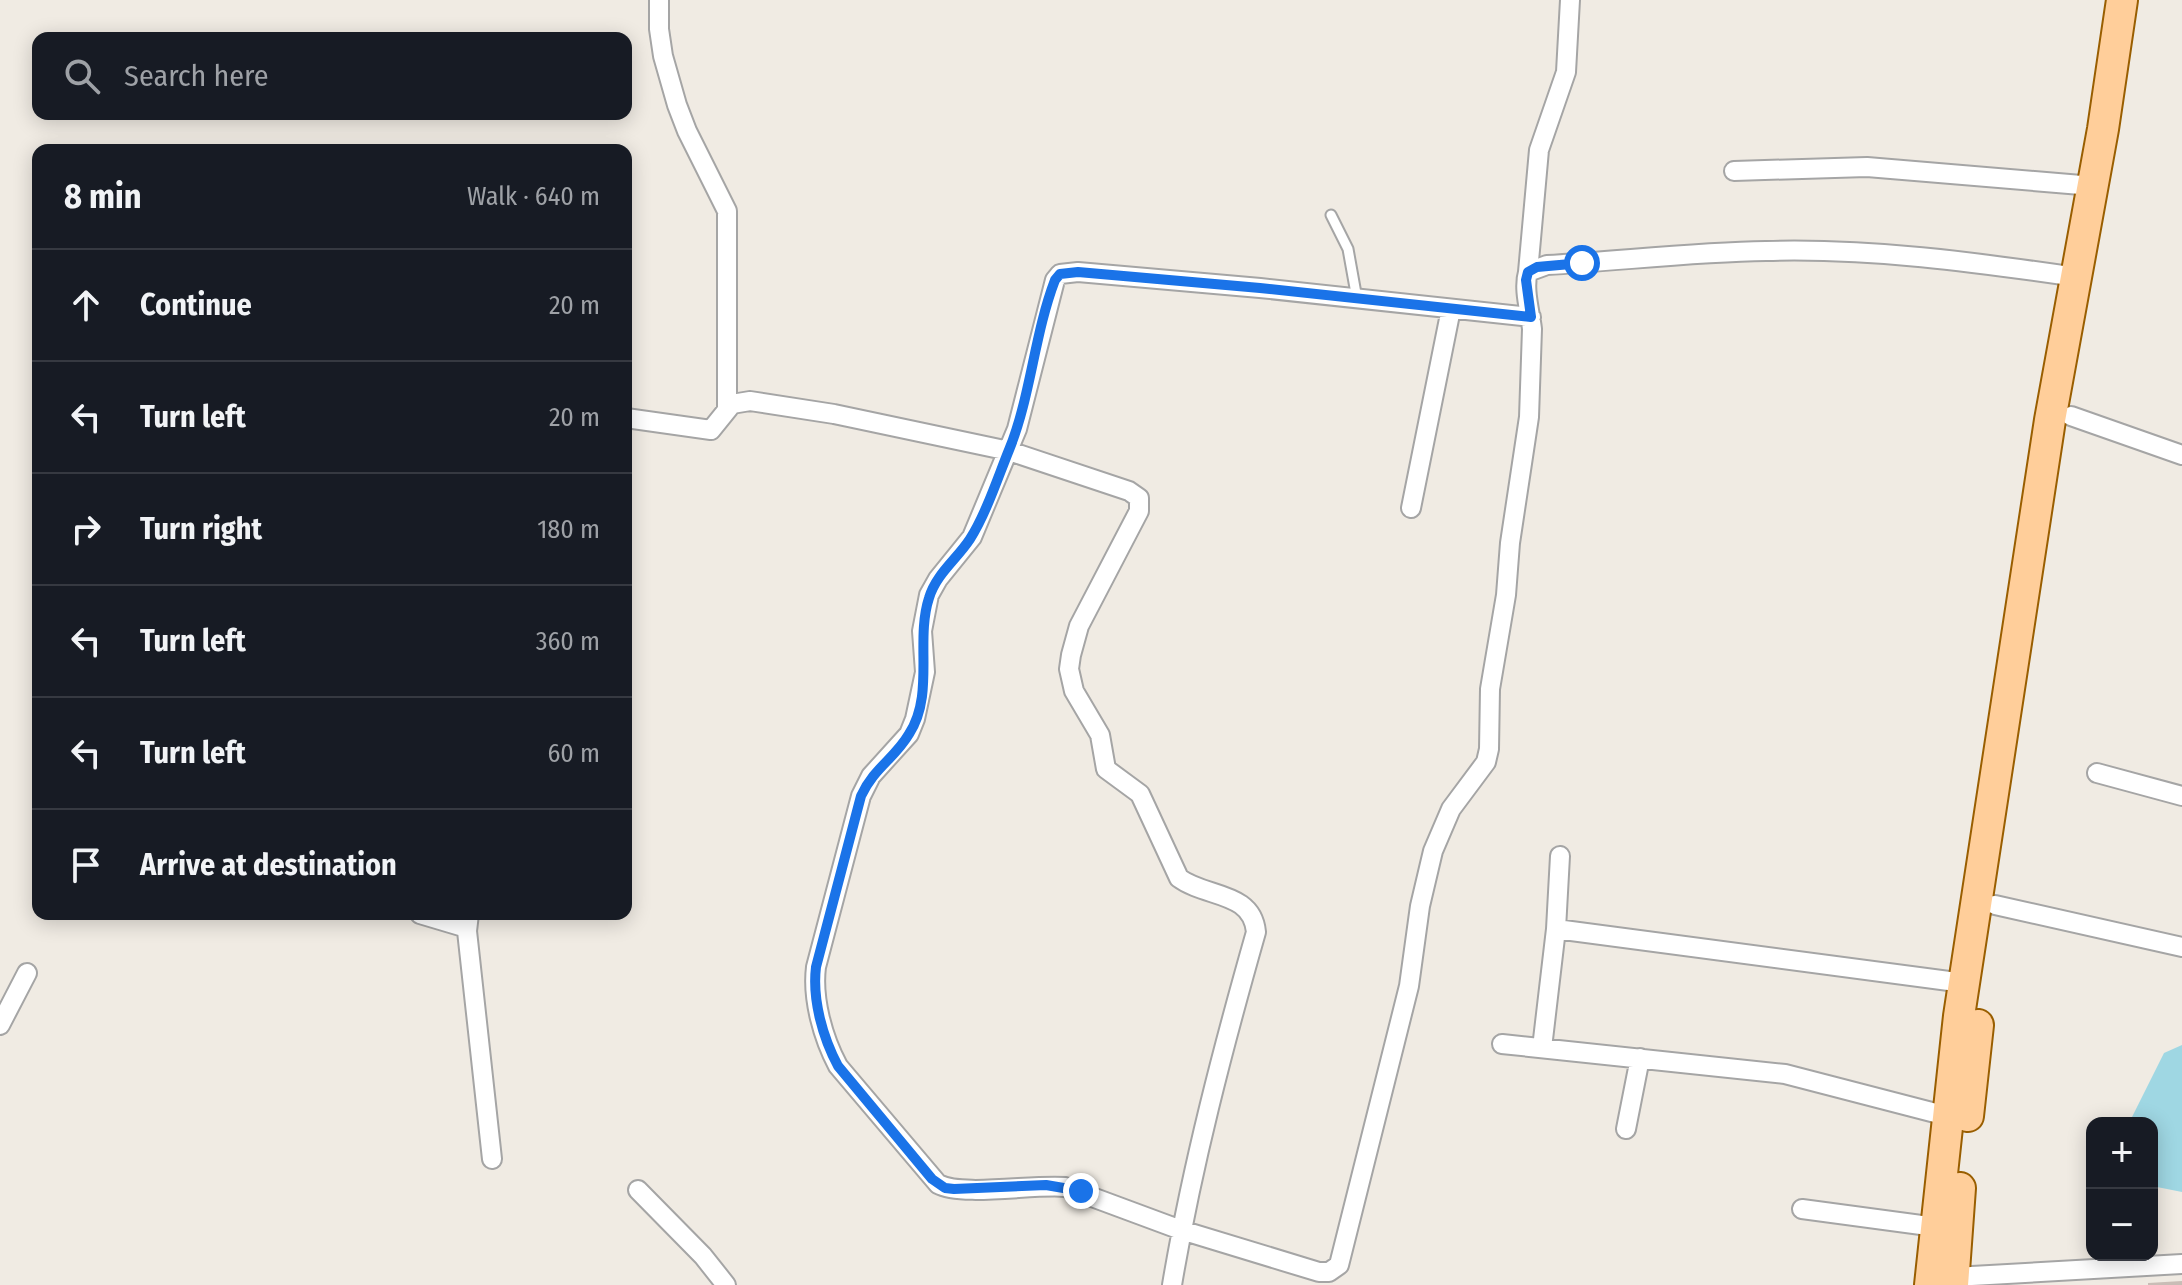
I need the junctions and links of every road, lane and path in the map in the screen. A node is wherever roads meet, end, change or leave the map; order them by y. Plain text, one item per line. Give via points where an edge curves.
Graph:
1 (659, 0) edge
2 (1570, 0) edge
3 (2122, 0) edge
4 (2142, 0) edge
5 (2113, 131) junction
6 (1734, 171) dead end
7 (2093, 186) junction
8 (1331, 215) dead end
9 (1528, 272) junction
10 (2076, 277) junction
11 (1357, 299) junction
12 (1451, 309) junction
13 (1531, 317) junction
14 (727, 409) junction
15 (2071, 416) junction
16 (632, 419) edge
17 (1009, 451) junction
18 (2182, 455) edge
19 (1411, 508) dead end
20 (2097, 773) dead end
21 (2182, 796) edge
22 (1560, 856) dead end
23 (1995, 905) junction
24 (468, 921) edge
25 (1556, 929) junction
26 (2182, 947) edge
27 (27, 973) dead end
28 (1964, 983) junction
29 (0, 1025) edge
30 (1502, 1044) dead end
31 (1542, 1048) junction
32 (1640, 1058) junction
33 (1947, 1116) junction
34 (1626, 1129) dead end
35 (492, 1159) dead end
36 (638, 1190) dead end
37 (1802, 1209) dead end
38 (1936, 1227) junction
39 (1181, 1230) junction
40 (2182, 1264) edge
41 (1945, 1282) edge
42 (726, 1285) edge
43 (1172, 1285) edge

1 - 14 street via 663,56 677,105 727,211
2 - 9 street via 1566,72 1539,150
3 - 5 main road
4 - 5 main road
5 - 7 main road
5 - 15 main road
6 - 7 street via 1867,167
7 - 10 main road
8 - 11 lane via 1348,249
9 - 10 street via 1547,265 1767,250 1964,261
9 - 13 street
10 - 28 main road
11 - 12 street
11 - 17 street via 1060,274 1052,287
12 - 13 street
12 - 19 street
13 - 39 street via 1529,417 1490,689 1489,749 1486,762 1451,809 1433,851 1409,986 1340,1262 1332,1271 1319,1272
14 - 16 street via 711,430
14 - 17 street via 737,401 750,401
15 - 18 street
15 - 23 main road
17 - 39 street via 1139,498 1139,511 1074,639 1069,669 1074,691 1100,735 1106,769 1140,794 1179,878 1239,902 1255,919
17 - 39 street via 972,537 929,595 922,631 923,687 915,719 861,796 814,988 838,1066 938,1184 954,1189 1065,1187
20 - 21 street
22 - 25 street
23 - 26 street
23 - 41 main road
24 - 35 street
25 - 28 street
25 - 31 street
27 - 29 street
28 - 33 main road
30 - 31 street
31 - 32 street
32 - 33 street via 1785,1074
32 - 34 street
33 - 38 main road
36 - 42 street
37 - 38 street
38 - 41 main road
39 - 43 street
40 - 41 street

